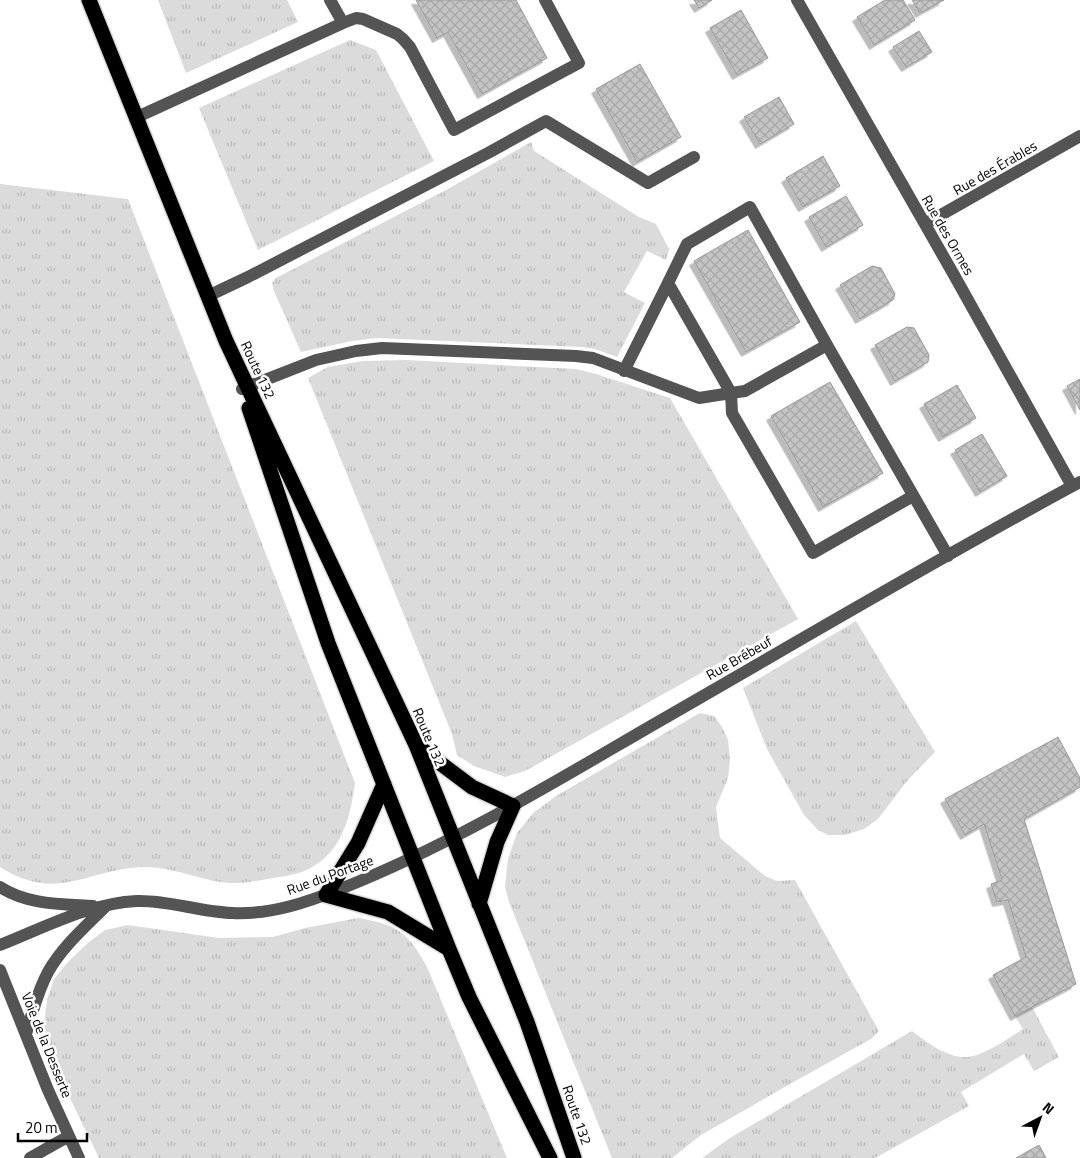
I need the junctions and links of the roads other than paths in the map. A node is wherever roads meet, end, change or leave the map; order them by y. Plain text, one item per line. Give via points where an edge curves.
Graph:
1 (88, 0) edge
2 (330, 0) edge
3 (545, 0) edge
4 (797, 0) edge
5 (342, 23) junction
6 (135, 118) junction
7 (1080, 136) edge
8 (694, 157) dead end
9 (925, 224) junction
10 (668, 283) junction
11 (208, 296) junction
12 (827, 345) junction
13 (624, 371) junction
14 (245, 388) junction
15 (731, 393) junction
16 (1076, 484) edge
17 (913, 496) junction
18 (948, 556) junction
19 (416, 745) junction
20 (384, 784) junction
21 (512, 806) junction
22 (452, 838) junction
23 (413, 858) junction
24 (0, 887) edge
25 (326, 895) junction
26 (479, 904) junction
27 (106, 906) junction
28 (0, 945) edge
29 (449, 949) junction
30 (0, 970) edge
31 (26, 1034) junction
32 (69, 1136) junction
33 (30, 1158) edge
34 (79, 1158) edge
35 (550, 1158) edge
36 (574, 1158) edge

1 - 6 highway, Route 132
2 - 5 street
3 - 5 street via 579,63 454,130 403,39 363,18
4 - 9 street, Rue des Ormes
5 - 6 street
6 - 11 highway, Route 132
7 - 9 street, Rue des Érables
8 - 11 street via 648,183 546,121
9 - 16 street, Rue des Ormes
10 - 12 street via 687,244 750,207
10 - 13 street
10 - 15 street
11 - 14 highway, Route 132
12 - 15 street via 745,391
12 - 17 street
13 - 14 street via 593,358 576,356 382,348 316,360
13 - 15 street via 699,398
14 - 19 highway, Route 132
14 - 20 highway, Route 132 via 328,643
15 - 17 street via 732,413 813,553
16 - 18 street, Rue Brébeuf
17 - 18 street
18 - 21 street, Rue Brébeuf
19 - 21 highway via 472,786
19 - 22 highway, Route 132
20 - 23 highway, Route 132
20 - 25 highway via 358,843
21 - 22 street, Rue Brébeuf
21 - 26 highway via 497,842
22 - 23 street, Rue Brébeuf
22 - 26 highway, Route 132
23 - 25 street, Rue du Portage
23 - 29 highway, Route 132
24 - 27 street, Rue du Portage via 50,904
25 - 27 street, Rue du Portage via 280,909 245,913 151,901
25 - 29 highway via 397,916
26 - 36 highway, Route 132 via 528,1022
27 - 28 street, Rue du Portage
27 - 31 street via 76,936 49,971
29 - 35 highway, Route 132 via 469,997
30 - 31 street, Voie de la Desserte
31 - 32 street, Voie de la Desserte
32 - 33 street
32 - 34 street, Voie de la Desserte

